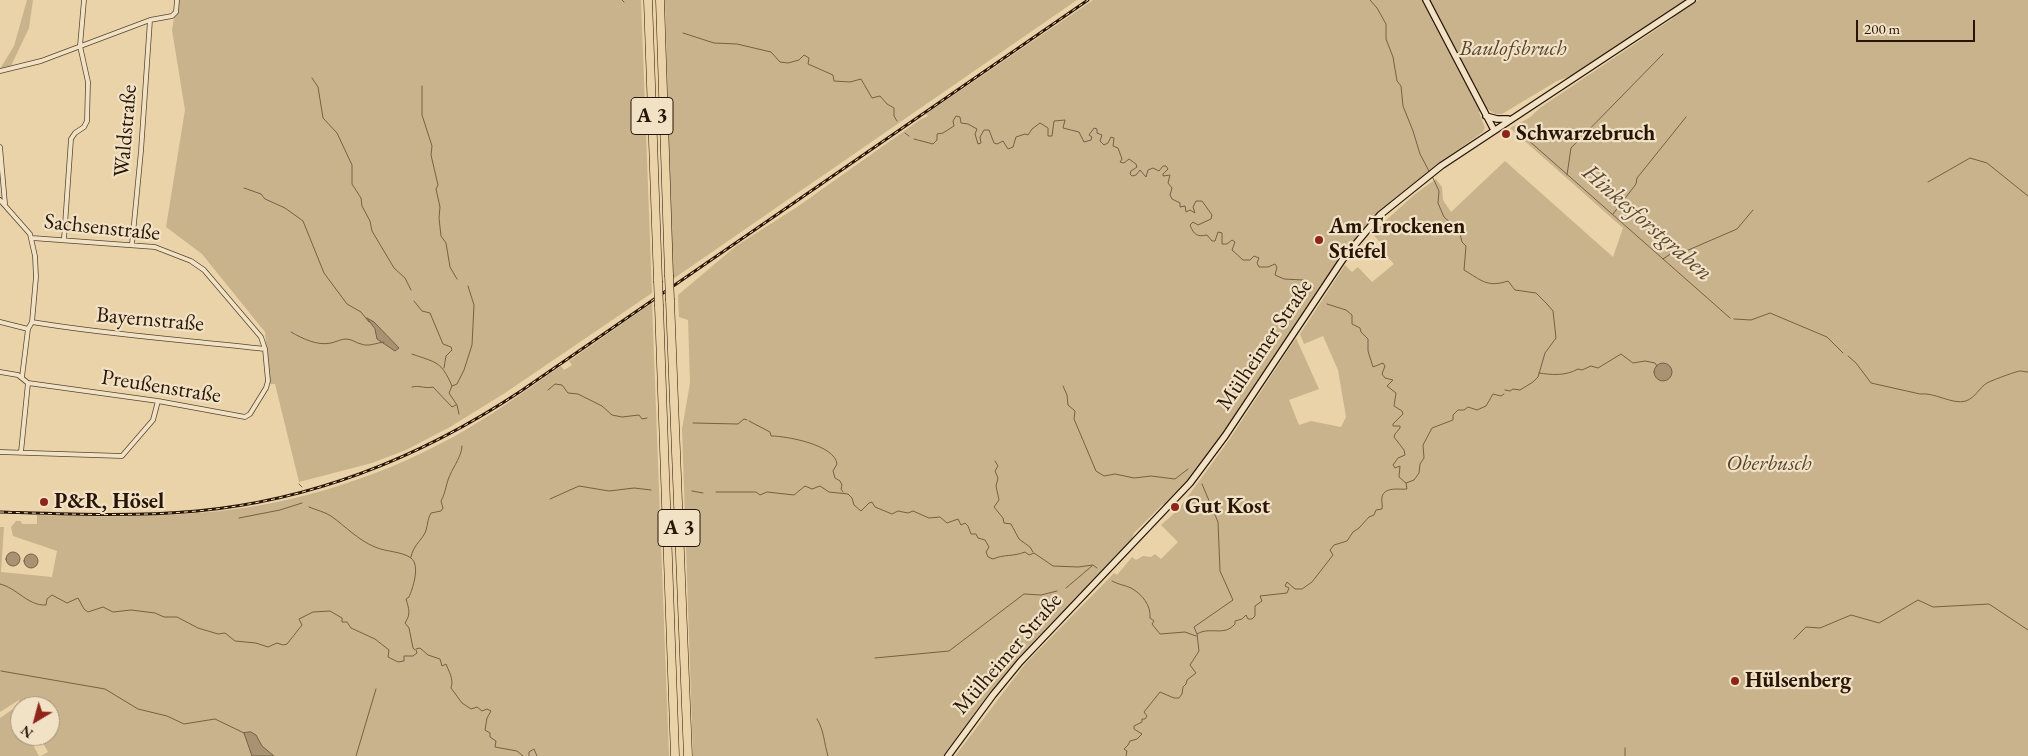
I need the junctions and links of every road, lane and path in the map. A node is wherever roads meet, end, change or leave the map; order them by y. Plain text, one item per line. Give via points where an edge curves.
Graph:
1 (84, 0) edge
2 (177, 0) edge
3 (648, 0) edge
4 (660, 0) edge
5 (1426, 0) edge
6 (1692, 0) edge
7 (150, 20) junction
8 (80, 46) junction
9 (0, 71) edge
10 (1486, 116) junction
11 (1510, 119) junction
12 (1494, 130) junction
13 (0, 147) edge
14 (0, 200) edge
15 (5, 204) junction
16 (32, 238) junction
17 (64, 239) junction
18 (132, 244) junction
19 (0, 322) edge
20 (32, 322) junction
21 (28, 329) junction
22 (265, 349) junction
23 (0, 372) edge
24 (22, 377) junction
25 (28, 384) junction
26 (158, 401) junction
27 (0, 452) edge
28 (21, 452) junction
29 (675, 756) edge
30 (688, 756) edge
31 (948, 756) edge

1 - 8 street
2 - 7 street via 176,12 172,16
3 - 29 highway, A 3, bridge
4 - 30 highway, A 3, bridge
5 - 10 main road
6 - 11 main road, Mülheimer Straße
7 - 8 street
7 - 18 street, Waldstraße
8 - 9 street via 41,61
8 - 17 street via 88,82 87,121 71,138
10 - 11 main road
10 - 12 main road
11 - 12 main road, Mülheimer Straße
12 - 31 main road, Mülheimer Straße via 1399,198 1365,232 1190,483 1020,662
13 - 15 street
14 - 15 street, Sachsenstraße
15 - 16 street, Sachsenstraße
16 - 17 street, Sachsenstraße
16 - 20 street via 36,266
17 - 18 street, Sachsenstraße
18 - 22 street, Sachsenstraße via 164,250 197,264 258,332
19 - 21 street
20 - 21 street
20 - 22 street, Bayernstraße
21 - 24 street
22 - 26 street, Preußenstraße via 268,381 248,416
23 - 24 street
24 - 25 street
25 - 26 street, Preußenstraße
25 - 28 street
26 - 28 street via 153,420 122,456
27 - 28 street

